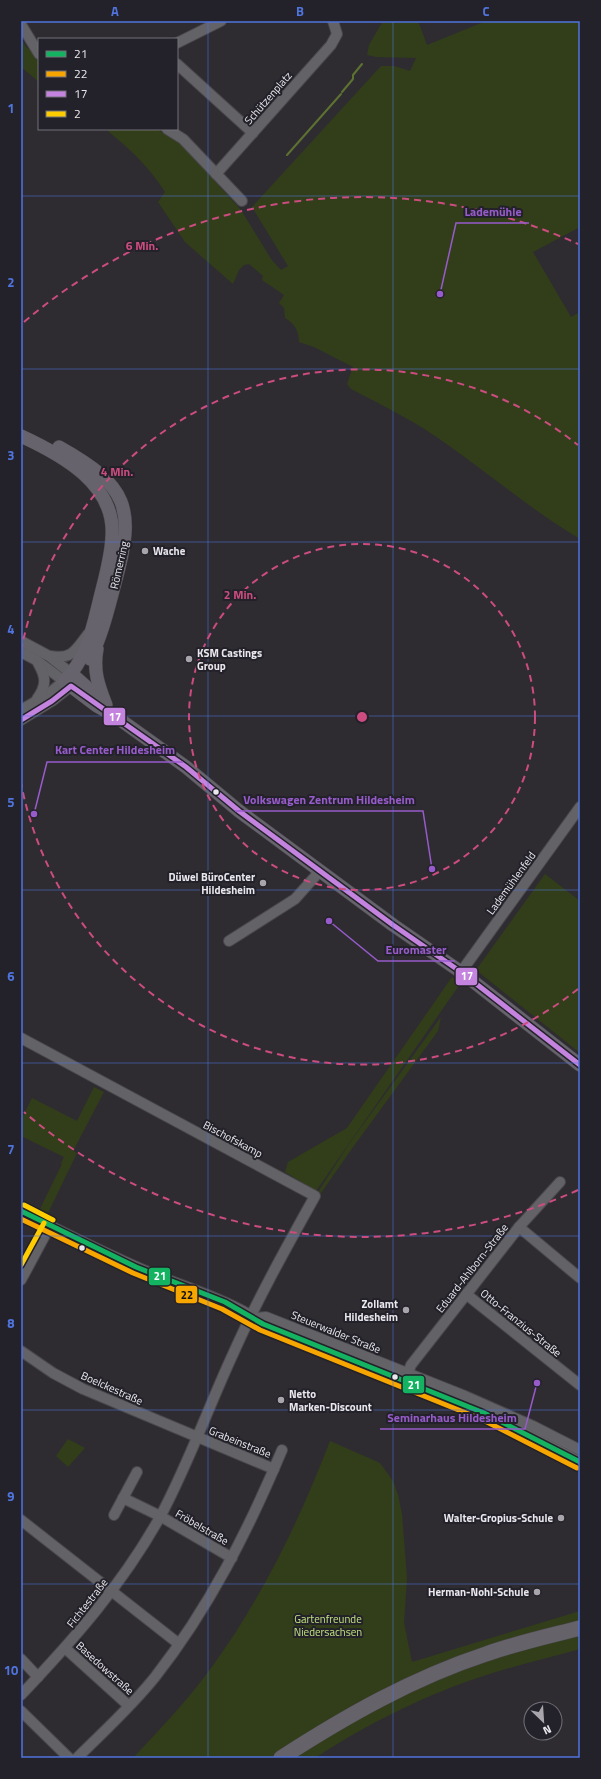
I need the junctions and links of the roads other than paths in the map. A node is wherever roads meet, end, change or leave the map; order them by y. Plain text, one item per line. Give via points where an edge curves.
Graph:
1 (221, 21) edge
2 (333, 21) edge
3 (22, 26) edge
4 (178, 42) edge
5 (38, 52) edge
6 (178, 65) edge
7 (168, 130) edge
8 (253, 133) junction
9 (216, 174) junction
10 (242, 201) dead end
11 (21, 426) edge
12 (21, 436) edge
13 (92, 628) junction
14 (21, 641) edge
15 (98, 642) junction
16 (21, 652) edge
17 (49, 656) junction
18 (36, 660) junction
19 (71, 680) junction
20 (35, 702) junction
21 (106, 705) junction
22 (21, 710) edge
23 (115, 716) junction
24 (21, 720) edge
25 (580, 807) edge
26 (320, 871) junction
27 (229, 941) dead end
28 (461, 972) junction
29 (21, 1038) edge
30 (580, 1065) edge
31 (560, 1182) dead end
32 (21, 1211) edge
33 (50, 1226) junction
34 (519, 1227) junction
35 (580, 1278) edge
36 (21, 1280) edge
37 (466, 1294) junction
38 (253, 1317) junction
39 (21, 1351) edge
40 (406, 1377) junction
41 (580, 1385) edge
42 (197, 1438) junction
43 (282, 1450) dead end
44 (580, 1450) edge
45 (580, 1462) edge
46 (274, 1469) junction
47 (137, 1472) dead end
48 (123, 1498) junction
49 (114, 1515) dead end
50 (160, 1516) junction
51 (21, 1520) edge
52 (249, 1525) joint
53 (232, 1558) junction
54 (112, 1591) junction
55 (580, 1628) edge
56 (580, 1638) edge
57 (179, 1644) junction
58 (65, 1648) junction
59 (21, 1659) edge
60 (38, 1676) junction
61 (21, 1695) edge
62 (128, 1705) junction
63 (21, 1711) edge
64 (69, 1758) edge
65 (77, 1758) edge
66 (281, 1758) edge
67 (297, 1758) edge

1 - 4 street
2 - 8 street, Schützenplatz via 337,31 331,45
3 - 5 street
6 - 8 street
7 - 9 street via 183,140
8 - 9 street, Schützenplatz
9 - 10 street
11 - 15 main road, Römerring via 97,471 114,488 121,502 125,514 126,540
12 - 13 main road, Römerring via 85,474 98,489 108,508 112,536 110,557
13 - 17 street via 70,655 64,658
13 - 19 main road, Römerring via 84,654
14 - 17 street
15 - 19 main road, Römerring via 86,665
15 - 21 main road via 94,669
16 - 18 street
17 - 19 street
18 - 19 street
18 - 20 street via 46,680
19 - 20 street
19 - 21 main road
19 - 23 main road via 97,706
19 - 24 street via 52,701
20 - 22 street
21 - 23 main road
23 - 26 main road via 186,767 239,811
25 - 28 street, Lademühlenfeld
26 - 27 street via 296,899
26 - 28 main road
28 - 30 main road
29 - 38 street, Bischofskamp via 315,1196
31 - 34 street, Eduard-Ahlborn-Straße
32 - 33 street, Steuerwalder Straße
33 - 36 street
33 - 38 street, Steuerwalder Straße
34 - 35 street
34 - 37 street, Eduard-Ahlborn-Straße
37 - 40 street, Eduard-Ahlborn-Straße via 411,1365
37 - 41 street, Otto-Franzius-Straße
38 - 40 street, Steuerwalder Straße via 266,1317
38 - 42 street, Fichtestraße
39 - 42 street, Boelckestraße via 53,1373 83,1389
40 - 44 street, Steuerwalder Straße via 533,1426
40 - 45 street, Steuerwalder Straße via 512,1426
42 - 46 street, Grabeinstraße
42 - 50 street, Fichtestraße
43 - 46 street, Grabeinstraße
46 - 52 street, Grabeinstraße
47 - 48 street
48 - 49 street
48 - 50 street
50 - 53 street, Fröbelstraße
50 - 54 street, Fichtestraße
51 - 54 street
52 - 53 street, Fröbelstraße
53 - 57 street, Fröbelstraße
54 - 57 street
54 - 58 street, Fichtestraße
55 - 66 highway via 485,1654 418,1680 341,1720
56 - 67 highway via 503,1657 452,1676 370,1713
57 - 62 street, Basedowstraße via 154,1678
58 - 60 street, Fichtestraße
58 - 62 street, Basedowstraße
59 - 60 street
60 - 61 street, Fichtestraße
62 - 65 street, Basedowstraße
63 - 64 street

